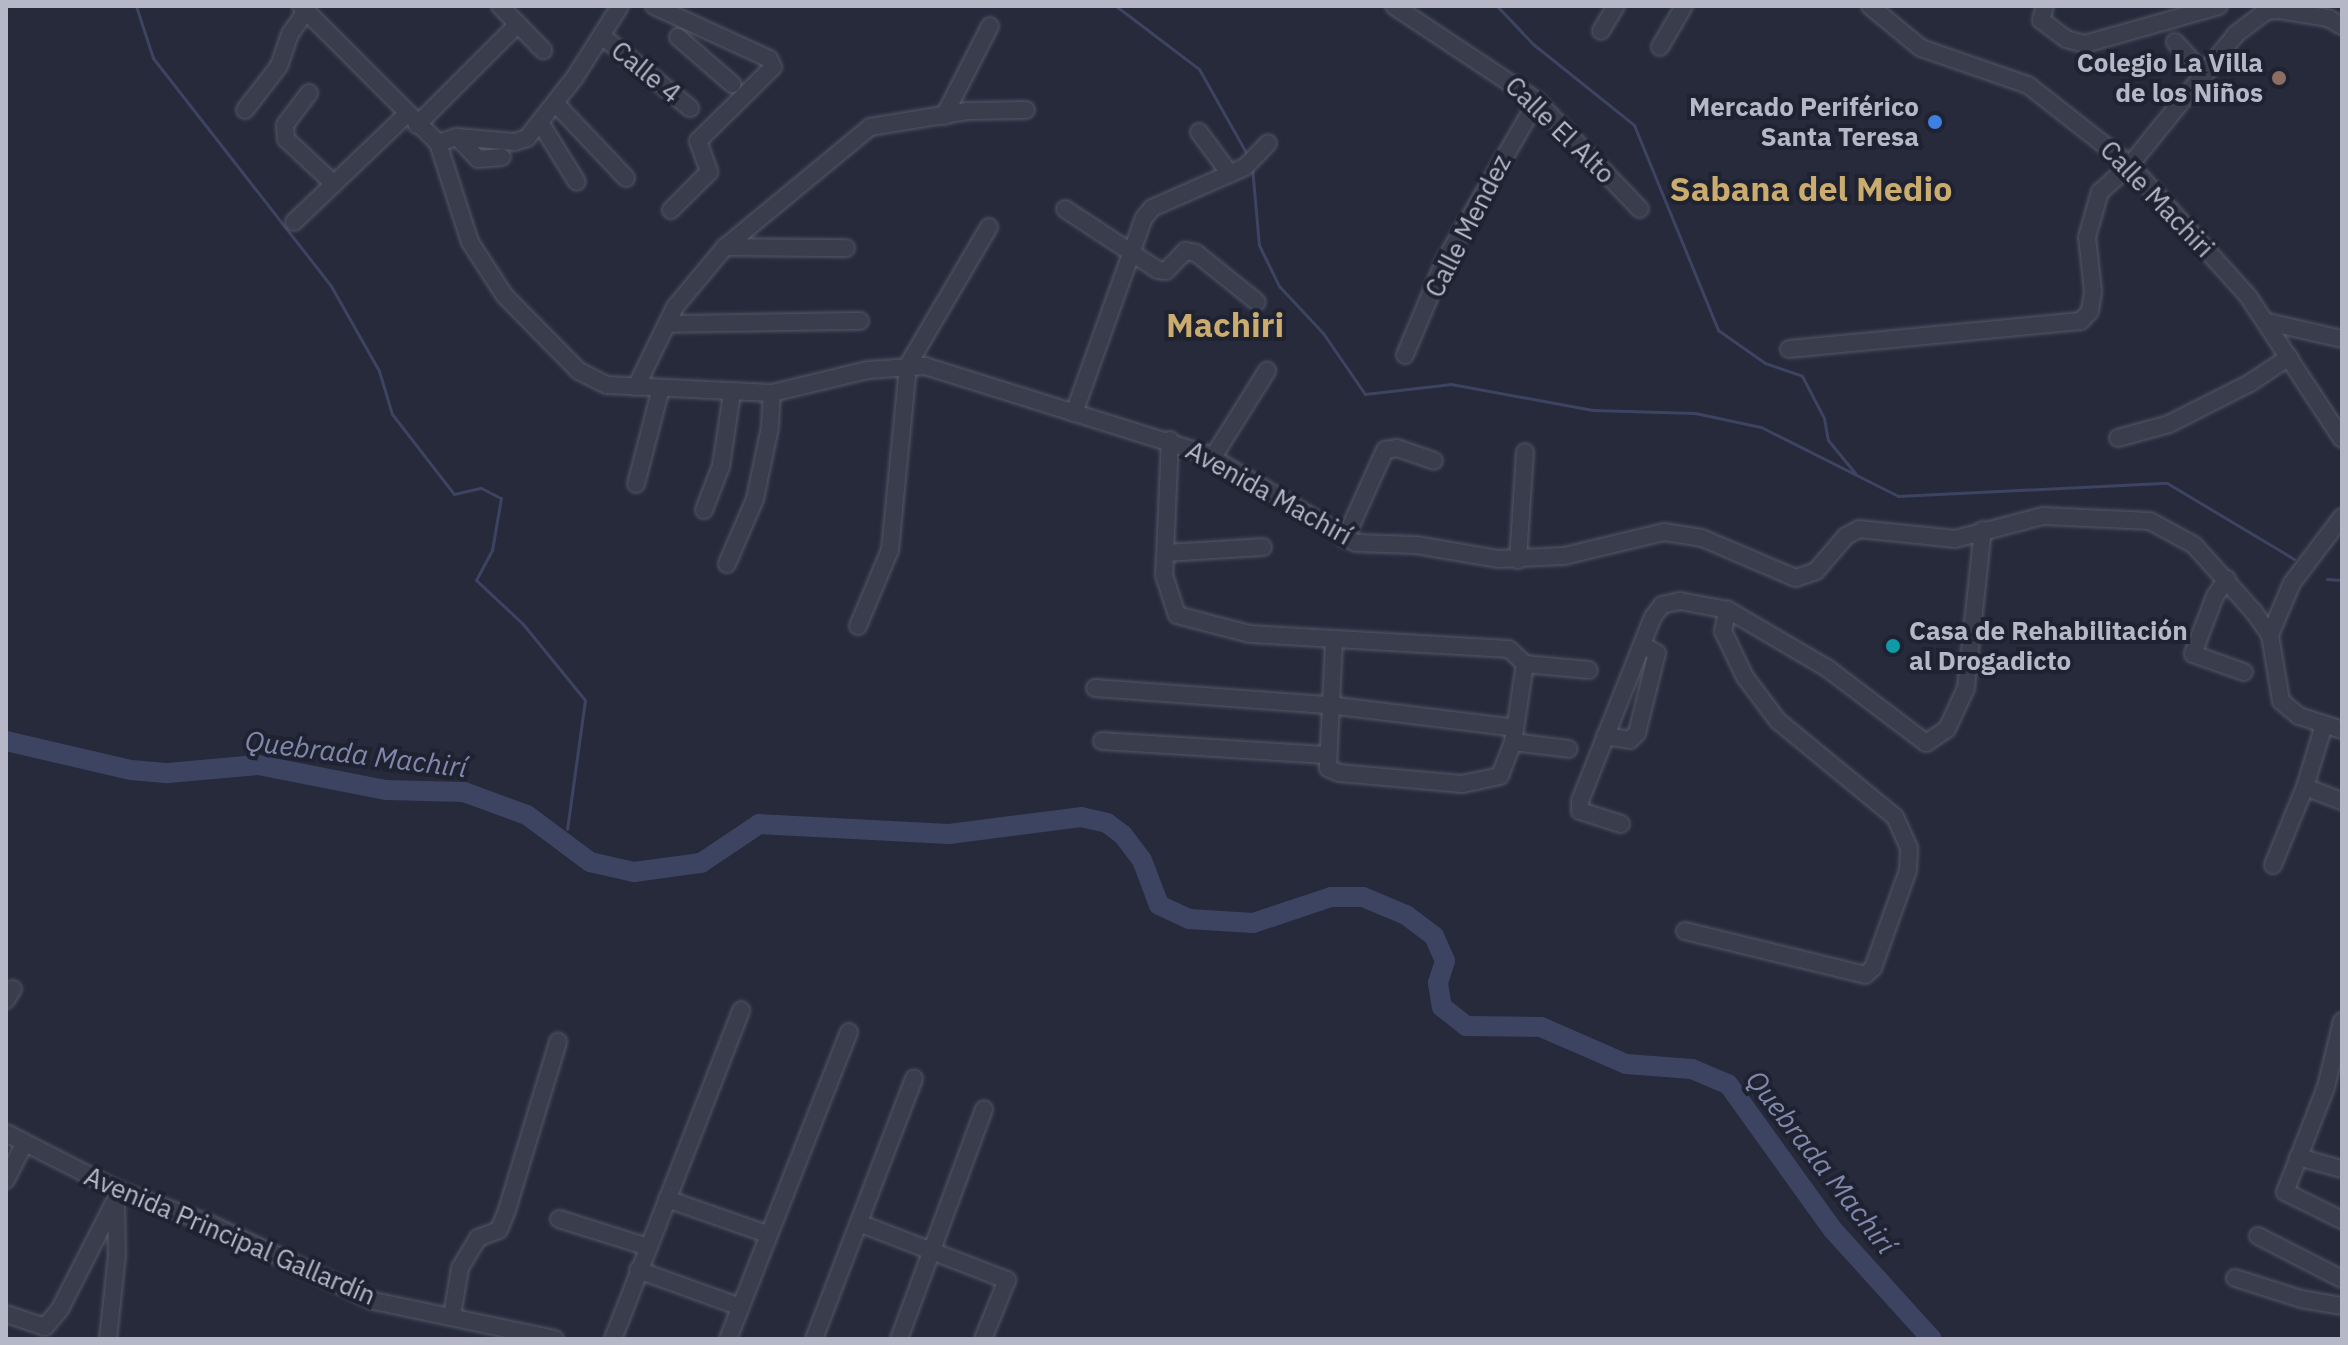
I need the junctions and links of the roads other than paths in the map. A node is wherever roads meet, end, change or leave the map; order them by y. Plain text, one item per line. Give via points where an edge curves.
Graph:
1 (500, 6) edge
2 (620, 6) edge
3 (654, 6) edge
4 (1394, 6) edge
5 (1616, 6) edge
6 (1684, 6) edge
7 (1870, 6) edge
8 (2045, 6) edge
9 (2219, 6) edge
10 (312, 10) edge
11 (518, 24) junction
12 (990, 26) dead end
13 (2342, 26) edge
14 (1601, 31) dead end
15 (602, 36) junction
16 (678, 37) dead end
17 (726, 41) junction
18 (2175, 42) dead end
19 (1660, 47) dead end
20 (543, 50) dead end
21 (707, 62) junction
22 (2205, 75) junction
23 (732, 84) dead end
24 (309, 93) dead end
25 (1537, 101) junction
26 (556, 104) junction
27 (690, 108) dead end
28 (245, 110) dead end
29 (1026, 110) dead end
30 (944, 116) junction
31 (412, 120) junction
32 (541, 124) junction
33 (1199, 132) dead end
34 (457, 137) junction
35 (438, 143) junction
36 (1264, 150) dead end
37 (502, 157) dead end
38 (2130, 165) junction
39 (1238, 171) junction
40 (626, 178) dead end
41 (577, 182) dead end
42 (334, 184) junction
43 (1065, 209) dead end
44 (1640, 209) dead end
45 (671, 210) dead end
46 (294, 222) dead end
47 (989, 227) dead end
48 (725, 247) junction
49 (846, 248) dead end
50 (1129, 250) junction
51 (1257, 302) dead end
52 (860, 321) dead end
53 (2268, 322) junction
54 (667, 324) junction
55 (2342, 339) edge
56 (1789, 349) dead end
57 (1405, 355) dead end
58 (2289, 357) junction
59 (908, 365) junction
60 (1267, 371) dead end
61 (636, 387) junction
62 (661, 388) junction
63 (732, 393) junction
64 (772, 393) junction
65 (1074, 413) junction
66 (2118, 438) dead end
67 (2342, 439) edge
68 (1170, 440) junction
69 (1525, 452) dead end
70 (1213, 457) junction
71 (1434, 461) dead end
72 (636, 484) dead end
73 (704, 510) dead end
74 (2342, 517) edge
75 (1983, 530) junction
76 (1345, 539) junction
77 (1263, 547) dead end
78 (1166, 553) junction
79 (1518, 560) junction
80 (727, 564) dead end
81 (2227, 579) junction
82 (1728, 610) junction
83 (858, 626) dead end
84 (2270, 635) junction
85 (1334, 641) junction
86 (1642, 645) junction
87 (1525, 664) junction
88 (1589, 670) dead end
89 (2244, 672) dead end
90 (1095, 688) dead end
91 (1329, 705) junction
92 (2324, 725) junction
93 (2342, 730) edge
94 (1514, 735) junction
95 (1605, 736) junction
96 (1102, 741) dead end
97 (1569, 749) dead end
98 (1326, 755) junction
99 (2305, 787) junction
100 (2342, 801) edge
101 (1621, 824) dead end
102 (2273, 865) dead end
103 (1685, 931) dead end
104 (741, 1010) dead end
105 (2342, 1021) edge
106 (849, 1032) dead end
107 (558, 1042) dead end
108 (914, 1079) dead end
109 (2326, 1087) junction
110 (2342, 1098) edge
111 (984, 1109) dead end
112 (6, 1133) edge
113 (24, 1144) junction
114 (2298, 1157) junction
115 (2342, 1169) edge
116 (6, 1180) edge
117 (118, 1195) junction
118 (667, 1199) junction
119 (559, 1219) dead end
120 (2342, 1220) edge
121 (859, 1223) junction
122 (767, 1234) junction
123 (2258, 1236) dead end
124 (648, 1247) junction
125 (930, 1250) junction
126 (638, 1270) junction
127 (2235, 1278) dead end
128 (2342, 1279) edge
129 (2342, 1306) edge
130 (740, 1307) junction
131 (6, 1314) edge
132 (452, 1316) junction
133 (108, 1339) edge
134 (555, 1339) edge
135 (613, 1339) edge
136 (728, 1339) edge
137 (814, 1339) edge
138 (899, 1339) edge
139 (983, 1339) edge

1 - 11 street
2 - 15 street
3 - 17 street
4 - 25 street, Calle El Alto
5 - 14 street
6 - 19 street
7 - 38 street, Calle Machiri via 1921,48 2028,85
8 - 9 street via 2041,20 2066,39 2085,44
10 - 28 street via 290,34 279,66
10 - 31 street
11 - 20 street
11 - 31 street
12 - 30 street
13 - 22 street via 2297,12 2266,11 2236,34
15 - 26 street
15 - 27 street, Calle 4
16 - 21 street
17 - 21 street
17 - 45 street via 769,59 773,67 698,141 709,172
18 - 22 street
21 - 23 street
22 - 38 street
24 - 42 street via 285,125 286,139
25 - 44 street, Calle El Alto
25 - 57 street, Calle Mendez via 1444,262
26 - 32 street
26 - 40 street
29 - 30 street
30 - 48 street via 870,127
31 - 35 street
31 - 42 street
32 - 34 street via 515,142
32 - 41 street
33 - 39 street
34 - 35 street
34 - 37 street via 478,159
35 - 61 street, Avenida Machirí via 470,242 505,296 579,371 607,385
36 - 39 street
38 - 53 street, Calle Machiri
38 - 56 street via 2100,192 2091,215 2087,237 2093,291 2090,311 2081,321
39 - 50 street via 1152,208
42 - 46 street
43 - 50 street
47 - 59 street
48 - 49 street
48 - 54 street
50 - 51 street via 1166,271 1185,251 1196,253
50 - 65 street
52 - 54 street
53 - 55 street
53 - 58 street, Calle Machiri
54 - 61 street
58 - 66 street via 2169,424
58 - 67 street, Calle Machiri
59 - 64 street, Avenida Machirí
59 - 65 street, Avenida Machirí
59 - 83 street via 890,550
60 - 70 street
61 - 62 street, Avenida Machirí
62 - 63 street, Avenida Machirí
62 - 72 street
63 - 64 street, Avenida Machirí
63 - 73 street via 721,466
64 - 80 street via 755,499
65 - 68 street, Avenida Machirí
68 - 70 street, Avenida Machirí
68 - 78 street
69 - 79 street
70 - 76 street, Avenida Machirí
71 - 76 street via 1397,448 1385,450
74 - 84 street via 2292,583
75 - 79 street, Avenida Machirí via 1955,539 1859,529 1846,536 1816,571 1796,578 1702,538 1664,532 1564,556
75 - 81 street, Avenida Machirí via 2043,516 2150,521 2194,545
75 - 82 street via 1966,688 1937,740 1926,743 1913,737 1827,668
76 - 79 street, Avenida Machirí
77 - 78 street
78 - 85 street via 1168,597 1177,615 1250,634
81 - 84 street, Avenida Machirí
81 - 89 street via 2193,654
82 - 86 street via 1680,601 1662,605
82 - 103 street via 1723,631 1745,677 1778,721 1895,817 1909,848 1908,870 1873,968 1865,975
84 - 92 street, Avenida Machirí via 2281,701 2299,716
85 - 87 street via 1509,649
85 - 91 street
86 - 95 street
86 - 95 street via 1657,653 1637,733 1630,740
87 - 88 street
87 - 94 street
90 - 91 street
91 - 94 street
91 - 98 street
92 - 93 street, Avenida Machirí
92 - 99 street
94 - 97 street
94 - 98 street via 1500,776 1462,784 1339,773 1328,768
95 - 101 street via 1580,811
96 - 98 street
99 - 100 street
99 - 102 street
104 - 118 street
105 - 109 street
106 - 122 street
107 - 132 street via 507,1210 499,1230 478,1238 460,1268
108 - 121 street
109 - 110 street
109 - 114 street
111 - 125 street
112 - 113 street, Avenida Principal Gallardín
113 - 116 street
113 - 117 street, Avenida Principal Gallardín
114 - 115 street
114 - 120 street via 2285,1192
117 - 131 street via 45,1327
117 - 132 street, Avenida Principal Gallardín via 210,1224 374,1301
117 - 133 street
118 - 122 street
118 - 124 street
119 - 124 street
121 - 125 street
121 - 137 street
122 - 130 street
123 - 128 street
124 - 126 street
125 - 138 street
125 - 139 street via 1007,1280
126 - 130 street
126 - 135 street
127 - 129 street
130 - 136 street
132 - 134 street, Avenida Principal Gallardín

